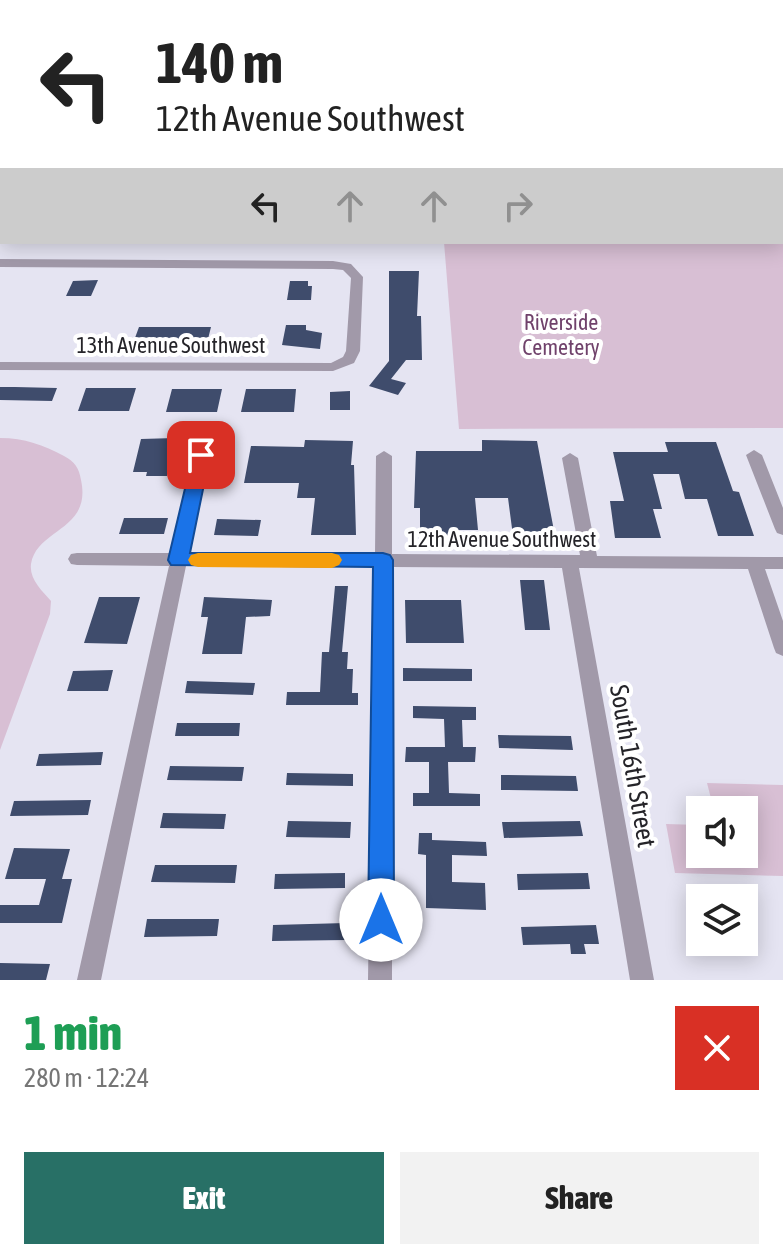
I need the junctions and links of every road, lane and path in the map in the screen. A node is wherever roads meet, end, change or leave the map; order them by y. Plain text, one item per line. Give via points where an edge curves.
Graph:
1 (0, 263) edge
2 (0, 366) edge
3 (201, 455) dead end
4 (754, 455) dead end
5 (384, 456) dead end
6 (570, 458) dead end
7 (783, 529) edge
8 (77, 559) dead end
9 (178, 560) junction
10 (383, 560) junction
11 (580, 561) junction
12 (754, 562) junction
13 (783, 563) edge
14 (783, 648) edge
15 (89, 980) edge
16 (380, 980) edge
17 (642, 980) edge

1 - 2 street, 13th Avenue Southwest via 347,267 357,277 353,351 342,364
3 - 9 street
4 - 7 street
5 - 10 street
6 - 11 street, South 16th Street
8 - 9 street, 12th Avenue Southwest
9 - 10 street, 12th Avenue Southwest
9 - 15 street
10 - 11 street, 12th Avenue Southwest
10 - 16 street
11 - 12 street, 12th Avenue Southwest
11 - 17 street, South 16th Street
12 - 13 street, 12th Avenue Southwest
12 - 14 street

